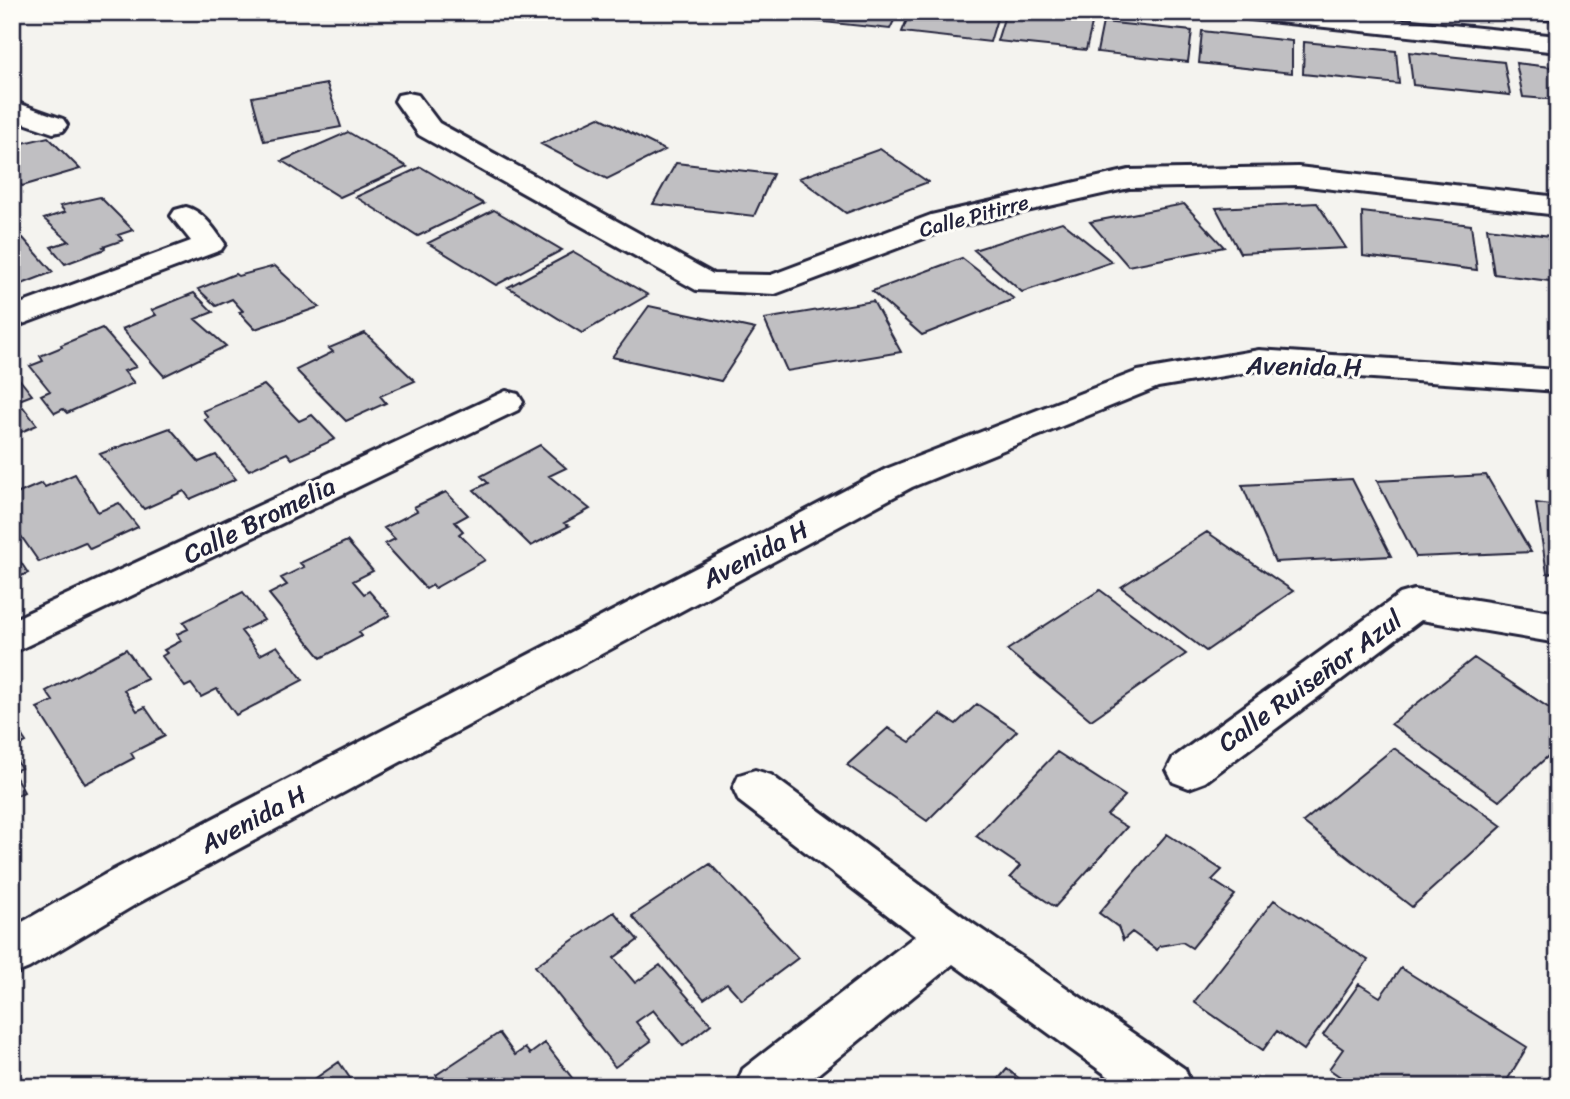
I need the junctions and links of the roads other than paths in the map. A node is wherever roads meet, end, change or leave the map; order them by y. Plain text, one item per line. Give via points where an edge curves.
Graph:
1 (1251, 12) edge
2 (1429, 22) edge
3 (1558, 44) edge
4 (408, 101) dead end
5 (12, 109) edge
6 (53, 125) dead end
7 (1558, 206) edge
8 (186, 216) dead end
9 (12, 318) edge
10 (1558, 381) edge
11 (506, 402) dead end
12 (1558, 628) edge
13 (12, 638) edge
14 (1189, 770) dead end
15 (755, 788) dead end
16 (951, 936) junction
17 (12, 953) edge
18 (762, 1087) edge
19 (1166, 1087) edge

1 - 2 street
2 - 3 street
4 - 7 street, Calle Pitirre via 429,129 707,283 775,285 942,220 1129,179 1298,176
5 - 6 street
8 - 9 street via 210,244
10 - 17 street, Avenida H via 1259,360 1150,378 899,478 121,889
11 - 13 street, Calle Bromelia
12 - 14 street, Calle Ruiseñor Azul via 1414,604
15 - 16 street
16 - 18 street
16 - 19 street

